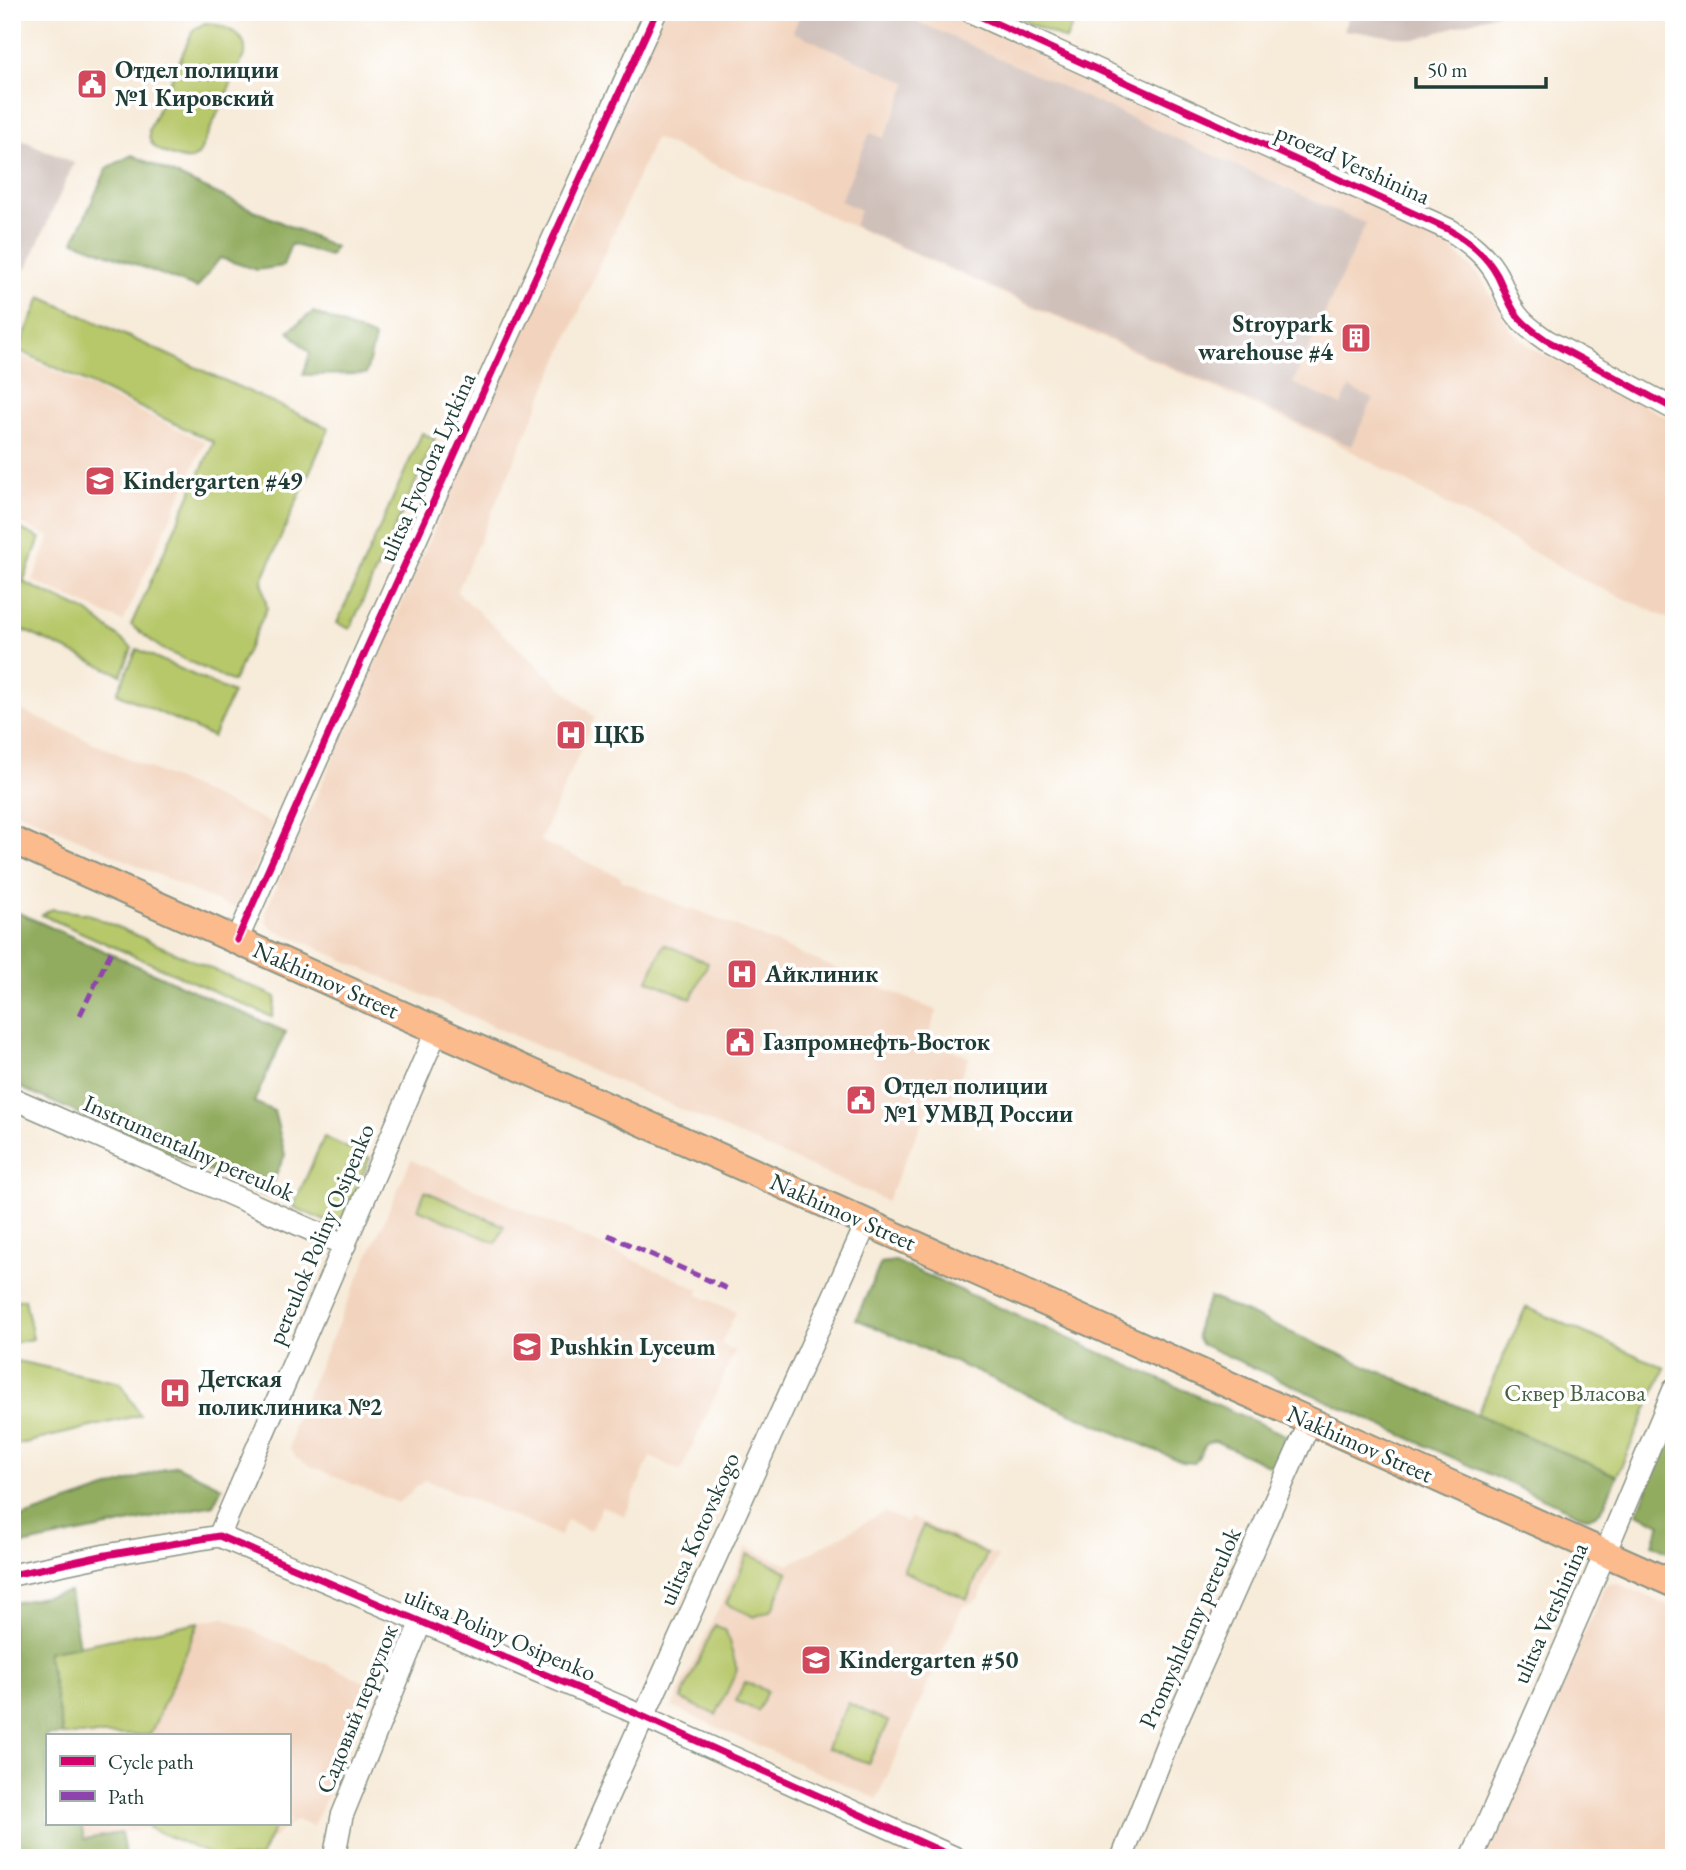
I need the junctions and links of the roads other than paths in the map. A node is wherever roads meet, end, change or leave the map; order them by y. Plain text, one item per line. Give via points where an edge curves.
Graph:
1 (656, 12) edge
2 (971, 12) edge
3 (1674, 409) edge
4 (12, 840) edge
5 (237, 940) junction
6 (438, 1030) junction
7 (12, 1098) edge
8 (867, 1222) junction
9 (345, 1245) junction
10 (1674, 1389) edge
11 (1310, 1422) junction
12 (219, 1536) junction
13 (1605, 1553) junction
14 (12, 1575) edge
15 (1674, 1584) edge
16 (421, 1622) junction
17 (643, 1717) junction
18 (334, 1858) edge
19 (580, 1858) edge
20 (956, 1858) edge
21 (1122, 1858) edge
22 (1472, 1858) edge

1 - 5 street, ulitsa Fyodora Lytkina
2 - 3 street, proezd Vershinina via 1450,230 1489,262 1515,314 1527,327
4 - 5 main road, Nakhimov Street
5 - 6 main road, Nakhimov Street
6 - 8 main road, Nakhimov Street
6 - 9 street, pereulok Poliny Osipenko
7 - 9 street, Instrumentalny pereulok
8 - 11 main road, Nakhimov Street
8 - 17 street, ulitsa Kotovskogo
9 - 12 street, pereulok Poliny Osipenko
10 - 13 street, ulitsa Vershinina
11 - 13 main road, Nakhimov Street
11 - 21 street, Promyshlenny pereulok via 1172,1731
12 - 14 street
12 - 16 street, ulitsa Poliny Osipenko
13 - 15 main road, Nakhimov Street
13 - 22 street, ulitsa Vershinina
16 - 17 street, ulitsa Poliny Osipenko
16 - 18 street, Садовый переулок via 342,1816
17 - 19 street, ulitsa Kotovskogo
17 - 20 street, ulitsa Poliny Osipenko

